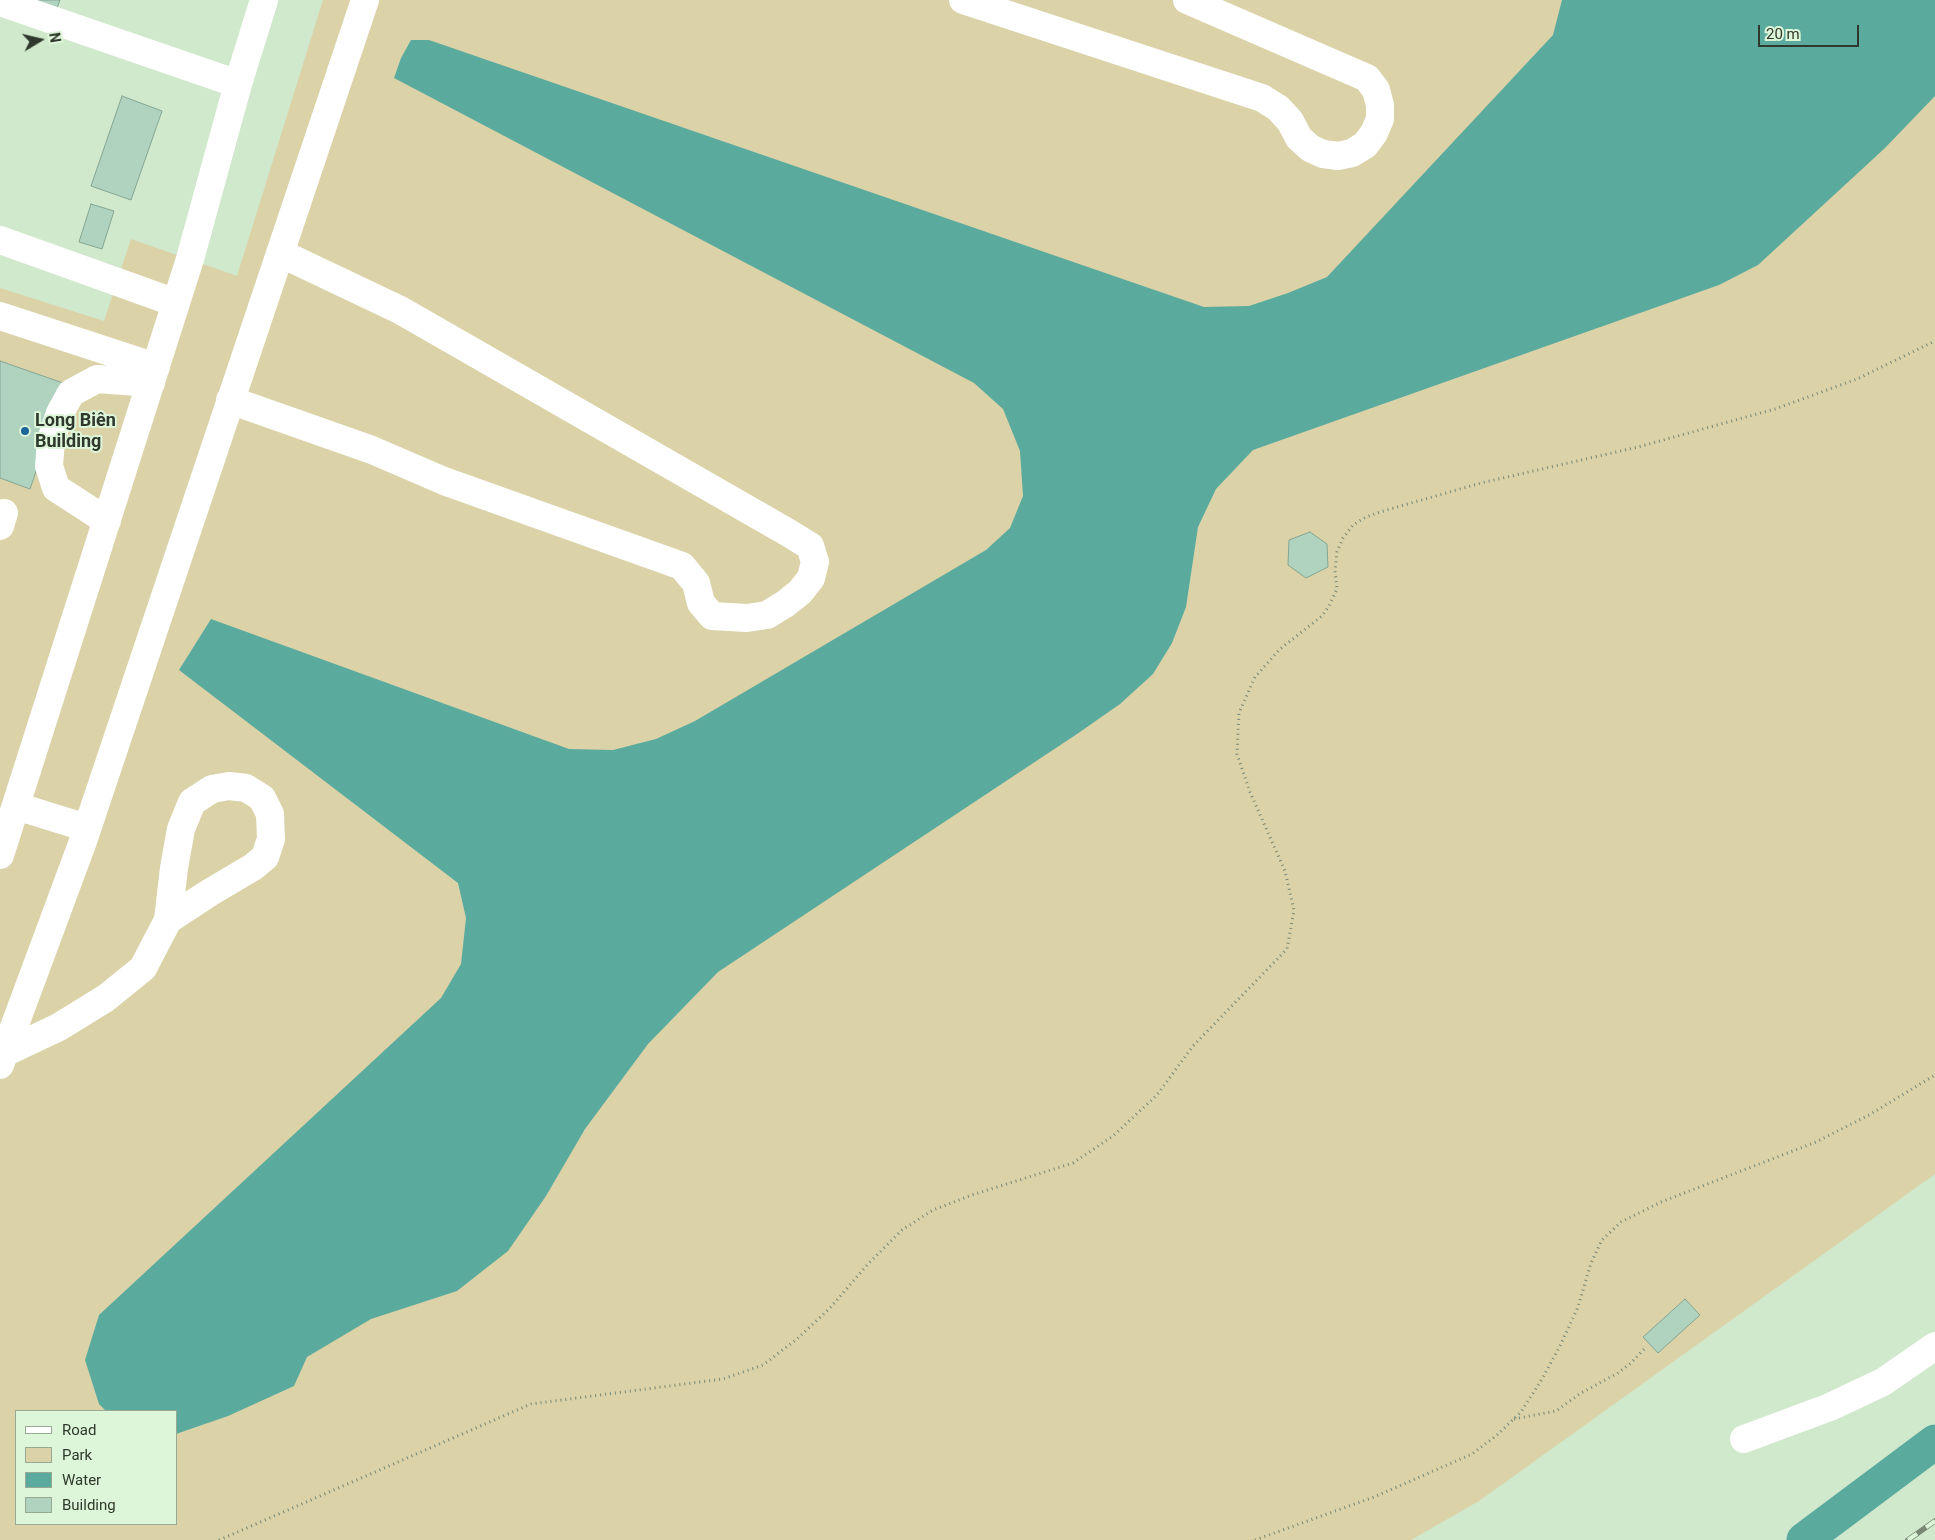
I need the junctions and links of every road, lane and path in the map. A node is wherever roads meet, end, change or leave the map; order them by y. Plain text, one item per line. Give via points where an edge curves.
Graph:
1 (264, 0) edge
2 (364, 0) edge
3 (963, 0) edge
4 (1187, 0) edge
5 (0, 2) edge
6 (238, 84) junction
7 (0, 240) edge
8 (280, 253) junction
9 (176, 303) junction
10 (0, 316) edge
11 (1935, 341) edge
12 (154, 375) junction
13 (230, 400) junction
14 (107, 521) junction
15 (16, 806) junction
16 (86, 828) junction
17 (0, 855) edge
18 (168, 920) junction
19 (2, 1059) edge
20 (1935, 1075) edge
21 (1935, 1346) edge
22 (1646, 1347) dead end
23 (1514, 1419) junction
24 (1744, 1438) dead end
25 (219, 1540) edge
26 (1255, 1540) edge

1 - 6 street
2 - 8 street
3 - 4 street via 1262,98 1278,108 1299,138 1323,154 1338,156 1365,145 1380,120 1376,90 1367,78
5 - 6 street
6 - 9 street
7 - 9 street
8 - 13 street
8 - 13 street via 400,310 810,546 816,562 811,578 800,592 767,615 748,618 712,616 702,603 696,582 682,566
9 - 12 street
10 - 12 street
11 - 25 path via 1858,379 1775,409 1464,488 1380,512 1353,525 1337,552 1337,589 1329,606 1322,616 1280,649 1255,677 1239,713 1237,754 1285,871 1294,910 1287,949 1193,1046 1157,1095 1113,1136 1073,1163 933,1210 902,1230 830,1308 763,1365 723,1379 531,1404
12 - 14 street
12 - 14 street via 97,379 71,393 50,440 49,466 56,488
13 - 16 street
14 - 15 street
15 - 16 street
15 - 17 street
16 - 19 street
18 - 18 street via 181,829 192,802 212,789 229,786 246,788 262,798 270,814 272,839 265,857
18 - 19 street via 142,968 106,998
20 - 23 path via 1816,1142 1661,1202 1621,1222 1602,1240 1560,1346
21 - 24 street via 1883,1382 1830,1407
22 - 23 path via 1618,1373 1556,1411
23 - 26 path via 1472,1454 1374,1497

